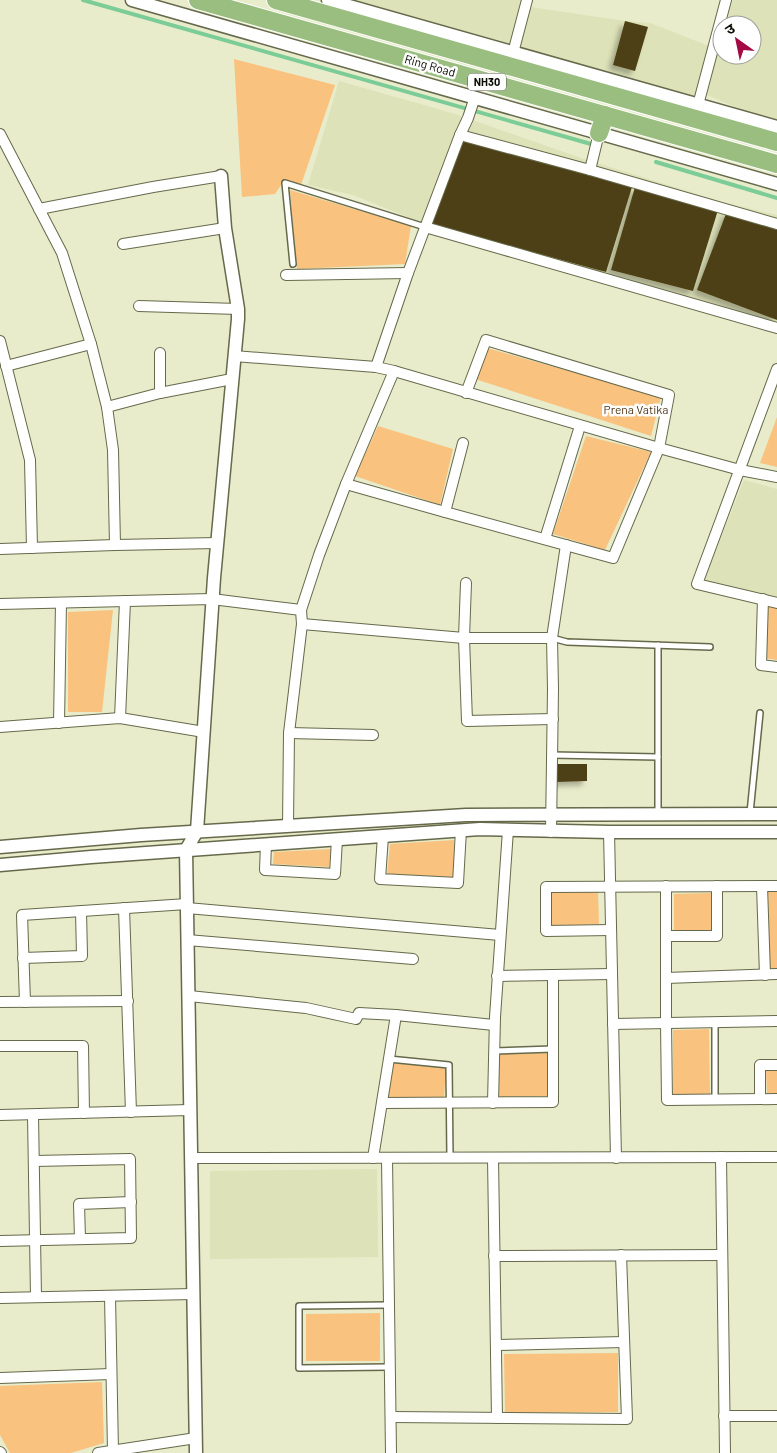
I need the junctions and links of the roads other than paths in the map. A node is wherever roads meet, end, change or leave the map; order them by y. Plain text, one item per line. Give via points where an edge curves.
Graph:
1 (132, 0) edge
2 (198, 0) edge
3 (276, 0) edge
4 (328, 0) edge
5 (527, 0) edge
6 (726, 0) edge
7 (359, 4) edge
8 (513, 53) junction
9 (474, 101) junction
10 (698, 105) junction
11 (605, 115) junction
12 (777, 127) edge
13 (0, 134) edge
14 (460, 135) junction
15 (598, 137) junction
16 (777, 142) edge
17 (777, 164) edge
18 (591, 165) junction
19 (222, 176) joint
20 (777, 184) edge
21 (38, 209) junction
22 (777, 224) edge
23 (425, 227) junction
24 (226, 228) junction
25 (123, 244) dead end
26 (293, 264) dead end
27 (408, 273) junction
28 (286, 275) dead end
29 (139, 306) dead end
30 (238, 309) junction
31 (777, 328) edge
32 (0, 341) edge
33 (91, 344) junction
34 (160, 353) dead end
35 (234, 356) junction
36 (6, 366) junction
37 (376, 367) junction
38 (777, 369) edge
39 (394, 371) junction
40 (232, 379) junction
41 (160, 393) junction
42 (466, 393) junction
43 (107, 407) junction
44 (580, 426) junction
45 (463, 444) dead end
46 (658, 448) junction
47 (740, 470) junction
48 (777, 477) edge
49 (346, 484) junction
50 (445, 512) junction
51 (545, 540) junction
52 (218, 543) junction
53 (115, 545) junction
54 (566, 545) junction
55 (32, 548) junction
56 (0, 549) edge
57 (466, 583) dead end
58 (212, 599) junction
59 (763, 599) junction
60 (125, 601) junction
61 (777, 602) edge
62 (61, 603) junction
63 (0, 604) edge
64 (301, 610) junction
65 (302, 624) junction
66 (464, 638) junction
67 (552, 638) junction
68 (658, 645) junction
69 (710, 647) dead end
70 (777, 667) edge
71 (760, 713) dead end
72 (120, 718) junction
73 (553, 718) junction
74 (59, 723) junction
75 (0, 727) edge
76 (204, 732) junction
77 (290, 733) junction
78 (373, 735) dead end
79 (552, 756) junction
80 (658, 757) junction
81 (658, 813) junction
82 (750, 813) junction
83 (551, 814) junction
84 (777, 814) edge
85 (288, 826) junction
86 (461, 830) junction
87 (508, 830) junction
88 (197, 831) junction
89 (551, 832) junction
90 (609, 832) junction
91 (657, 832) junction
92 (748, 832) junction
93 (777, 832) edge
94 (383, 836) junction
95 (337, 839) junction
96 (266, 844) junction
97 (0, 847) edge
98 (186, 850) junction
99 (0, 865) edge
100 (666, 886) junction
101 (717, 886) junction
102 (762, 886) junction
103 (777, 886) edge
104 (610, 887) junction
105 (187, 906) junction
106 (124, 908) junction
107 (81, 911) junction
108 (611, 930) junction
109 (500, 935) junction
110 (666, 936) junction
111 (187, 940) junction
112 (23, 958) junction
113 (413, 959) dead end
114 (612, 974) junction
115 (777, 974) edge
116 (553, 975) junction
117 (765, 975) junction
118 (498, 976) junction
119 (666, 978) junction
120 (188, 996) junction
121 (128, 1001) junction
122 (0, 1002) edge
123 (25, 1002) junction
124 (396, 1015) junction
125 (777, 1021) edge
126 (714, 1022) junction
127 (666, 1023) junction
128 (613, 1024) junction
129 (494, 1025) junction
130 (0, 1046) edge
131 (553, 1049) junction
132 (494, 1051) junction
133 (389, 1059) junction
134 (777, 1065) edge
135 (760, 1099) junction
136 (777, 1099) edge
137 (715, 1100) junction
138 (382, 1103) junction
139 (449, 1103) junction
140 (493, 1103) junction
141 (190, 1110) junction
142 (131, 1112) junction
143 (84, 1113) junction
144 (33, 1114) junction
145 (0, 1116) edge
146 (721, 1157) junction
147 (777, 1157) edge
148 (192, 1158) junction
149 (373, 1158) junction
150 (387, 1158) junction
151 (450, 1158) junction
152 (493, 1158) junction
153 (616, 1158) junction
154 (34, 1161) junction
155 (131, 1202) junction
156 (80, 1239) junction
157 (35, 1240) junction
158 (0, 1241) edge
159 (621, 1255) junction
160 (722, 1255) junction
161 (494, 1256) junction
162 (194, 1294) junction
163 (110, 1296) junction
164 (36, 1297) junction
165 (0, 1298) edge
166 (389, 1305) junction
167 (624, 1342) junction
168 (496, 1345) junction
169 (390, 1367) junction
170 (111, 1374) junction
171 (0, 1378) edge
172 (724, 1416) junction
173 (777, 1416) edge
174 (391, 1417) junction
175 (497, 1418) junction
176 (196, 1438) junction
177 (113, 1450) junction
178 (98, 1453) edge
179 (196, 1453) edge
180 (391, 1453) edge
181 (725, 1453) edge

1 - 9 street
2 - 11 highway, Ring Road / NH30
3 - 16 highway, Ring Road / NH30
4 - 7 street
5 - 8 street
6 - 10 street
7 - 8 street
8 - 10 street
9 - 14 street
9 - 15 street
10 - 12 street
11 - 15 highway
11 - 17 highway, Ring Road / NH30
13 - 21 street
14 - 18 street
14 - 23 street
15 - 18 street
15 - 20 street
18 - 22 street
19 - 21 street
19 - 24 street
21 - 33 street via 62,253
23 - 26 lane via 285,183
23 - 27 street
23 - 31 street
24 - 25 street
24 - 30 street
27 - 28 street
27 - 37 street
29 - 30 street
30 - 35 street
32 - 36 street
33 - 36 street
33 - 43 street
34 - 41 street
35 - 37 street
35 - 40 street
36 - 55 street via 30,460
37 - 39 street
38 - 47 street
39 - 42 street
39 - 49 street
40 - 41 street
40 - 52 street
41 - 43 street
42 - 44 street
42 - 46 street via 486,340 669,395
43 - 53 street via 113,450
44 - 46 street
44 - 51 street
45 - 50 street
46 - 47 street
46 - 54 street via 613,558
47 - 48 street
47 - 59 street via 698,584
49 - 50 street
49 - 64 street
50 - 51 street
51 - 54 street
52 - 53 street
52 - 58 street
53 - 55 street
54 - 67 street
55 - 56 street
57 - 66 street
58 - 60 street
58 - 64 street
58 - 76 street
59 - 61 street
59 - 70 street via 761,665
60 - 62 street
60 - 72 street
62 - 63 street
62 - 74 street
64 - 65 street
65 - 66 street
65 - 77 street
66 - 67 street
66 - 73 street via 467,721
67 - 68 lane via 567,642
67 - 73 street
68 - 69 lane
68 - 80 lane
71 - 82 lane
72 - 74 street
72 - 76 street
73 - 79 street
74 - 75 street
76 - 88 street
77 - 78 street
77 - 85 street
79 - 80 lane
79 - 83 street
80 - 81 lane
81 - 82 street
81 - 83 street
81 - 91 street
82 - 84 street
82 - 92 street
83 - 85 street via 466,815
83 - 89 street
85 - 88 street
86 - 87 street
86 - 94 street
86 - 94 street via 458,883 380,879
87 - 89 street
87 - 109 street
88 - 97 street
88 - 98 street
89 - 90 street
90 - 91 street
90 - 104 street
91 - 92 street
92 - 93 street
94 - 95 street
95 - 96 street
95 - 96 street via 335,874 264,870
96 - 98 street
98 - 99 street
98 - 105 street
100 - 101 street
100 - 104 street
100 - 110 street
101 - 102 street
101 - 110 street via 717,936
102 - 103 street
102 - 117 street
104 - 108 street
104 - 108 street via 546,887 546,931
105 - 106 street
105 - 109 street
105 - 111 street
106 - 107 street
106 - 121 street
107 - 112 street via 22,915
107 - 112 street via 82,956
108 - 114 street
109 - 118 street
110 - 119 street
111 - 113 street
111 - 120 street
112 - 123 street
114 - 116 street
114 - 128 street
115 - 117 street
116 - 118 street
116 - 131 street
117 - 119 street
118 - 129 street
119 - 127 street
120 - 124 street via 306,1008 356,1019 359,1013
120 - 141 street
121 - 123 street
121 - 142 street
122 - 123 street
124 - 129 street
124 - 133 street
125 - 126 street
126 - 127 street
126 - 137 lane
127 - 128 street
127 - 137 street via 667,1100
128 - 153 street
129 - 132 street
130 - 143 street via 83,1046
131 - 132 lane
131 - 140 street via 553,1102
132 - 140 street
133 - 138 street
133 - 139 lane via 449,1065
134 - 135 street via 760,1065
135 - 136 street
135 - 137 street
138 - 139 street
138 - 149 street
139 - 140 street
139 - 151 lane
141 - 142 street
141 - 148 street
142 - 143 street
143 - 144 street
144 - 145 street
144 - 154 street
146 - 147 street
146 - 153 street
146 - 160 street
148 - 149 street
148 - 162 street
149 - 150 street
150 - 151 street
150 - 166 street
151 - 152 street
152 - 153 street
152 - 161 street
154 - 155 street via 130,1159
154 - 157 street
155 - 156 street via 131,1238
155 - 156 street via 79,1204
156 - 157 street
157 - 158 street
157 - 164 street
159 - 160 street
159 - 161 street
159 - 167 street
160 - 172 street
161 - 168 street
162 - 163 street
162 - 176 street
163 - 164 street
163 - 170 street
164 - 165 street
166 - 169 street
166 - 169 lane via 299,1306 299,1368
167 - 168 street
167 - 175 street via 627,1419
168 - 175 street
169 - 174 street
170 - 171 street
170 - 177 street
172 - 173 street
172 - 181 street
174 - 175 street
174 - 180 street
176 - 177 street
176 - 179 street
177 - 178 street

